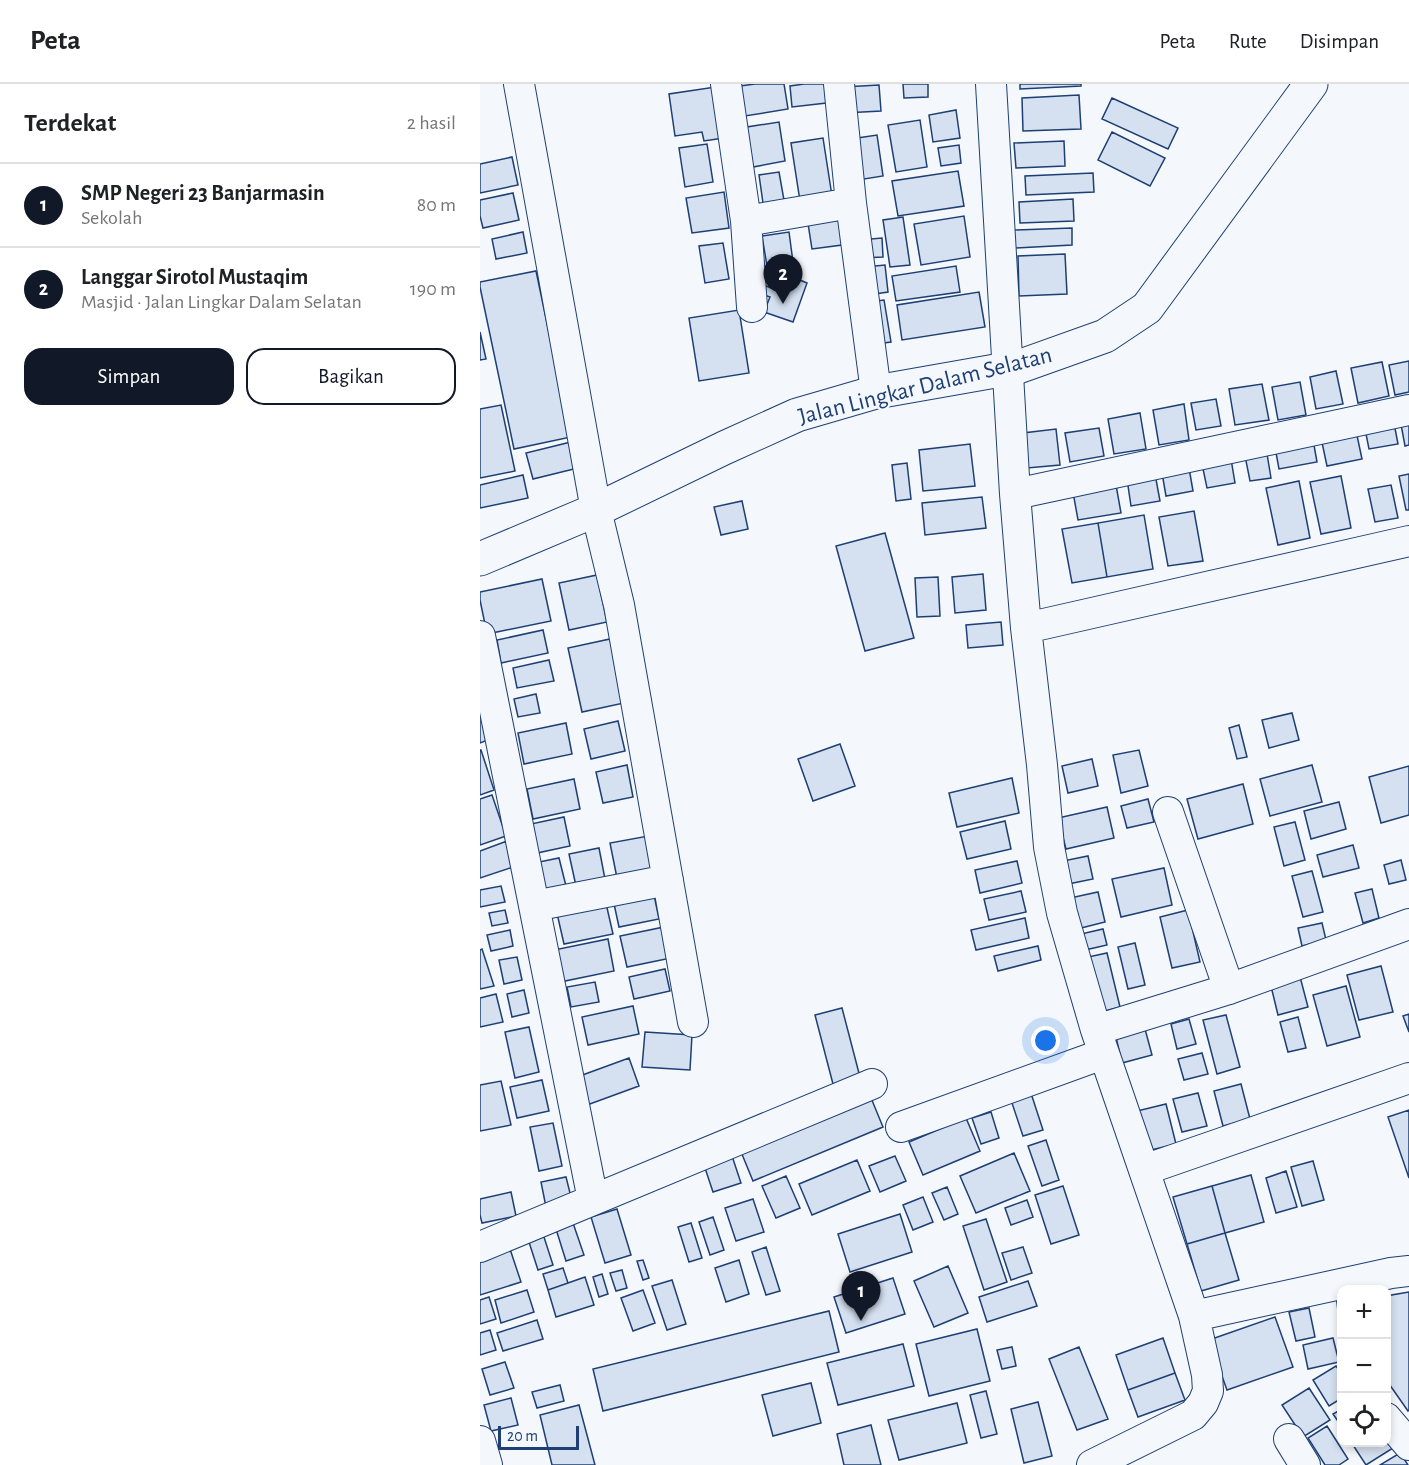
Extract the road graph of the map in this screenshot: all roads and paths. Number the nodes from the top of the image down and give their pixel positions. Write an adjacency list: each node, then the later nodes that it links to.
1 (519, 84): 13 (street)
2 (726, 84): 7 (street)
3 (839, 84): 6 (street)
4 (991, 84): 9 (street)
5 (1311, 84): 9 (main road, Jalan Lingkar Dalam Selatan)
6 (851, 203): 7 (street); 10 (street)
7 (746, 221): 8 (street)
8 (752, 307)
9 (1008, 369): 10 (main road, Jalan Lingkar Dalam Selatan); 12 (street)
10 (876, 392): 13 (main road, Jalan Lingkar Dalam Selatan)
11 (1409, 410): 12 (street)
12 (1015, 494): 16 (street)
13 (596, 510): 15 (main road, Jalan Lingkar Dalam Selatan); 19 (street)
14 (1409, 541): 16 (street)
15 (480, 559)
16 (1026, 628): 24 (street)
17 (480, 636): 20 (street)
18 (1168, 812): 22 (street)
19 (668, 880): 20 (street); 23 (street)
20 (534, 906): 29 (street)
21 (1409, 924): 22 (street)
22 (1229, 989): 24 (street)
23 (693, 1022)
24 (1100, 1042): 27 (street); 28 (street)
25 (1409, 1078): 28 (street)
26 (872, 1084): 29 (street)
27 (901, 1127)
28 (1144, 1170): 32 (street)
29 (593, 1200): 30 (street)
30 (480, 1247)
31 (1409, 1271): 32 (street)
32 (1194, 1316): 38 (street)
33 (1391, 1424): 36 (street)
34 (1289, 1439): 39 (street)
35 (480, 1441): 37 (street)
36 (1409, 1445)
37 (487, 1465)
38 (1092, 1465)
39 (1305, 1465)

